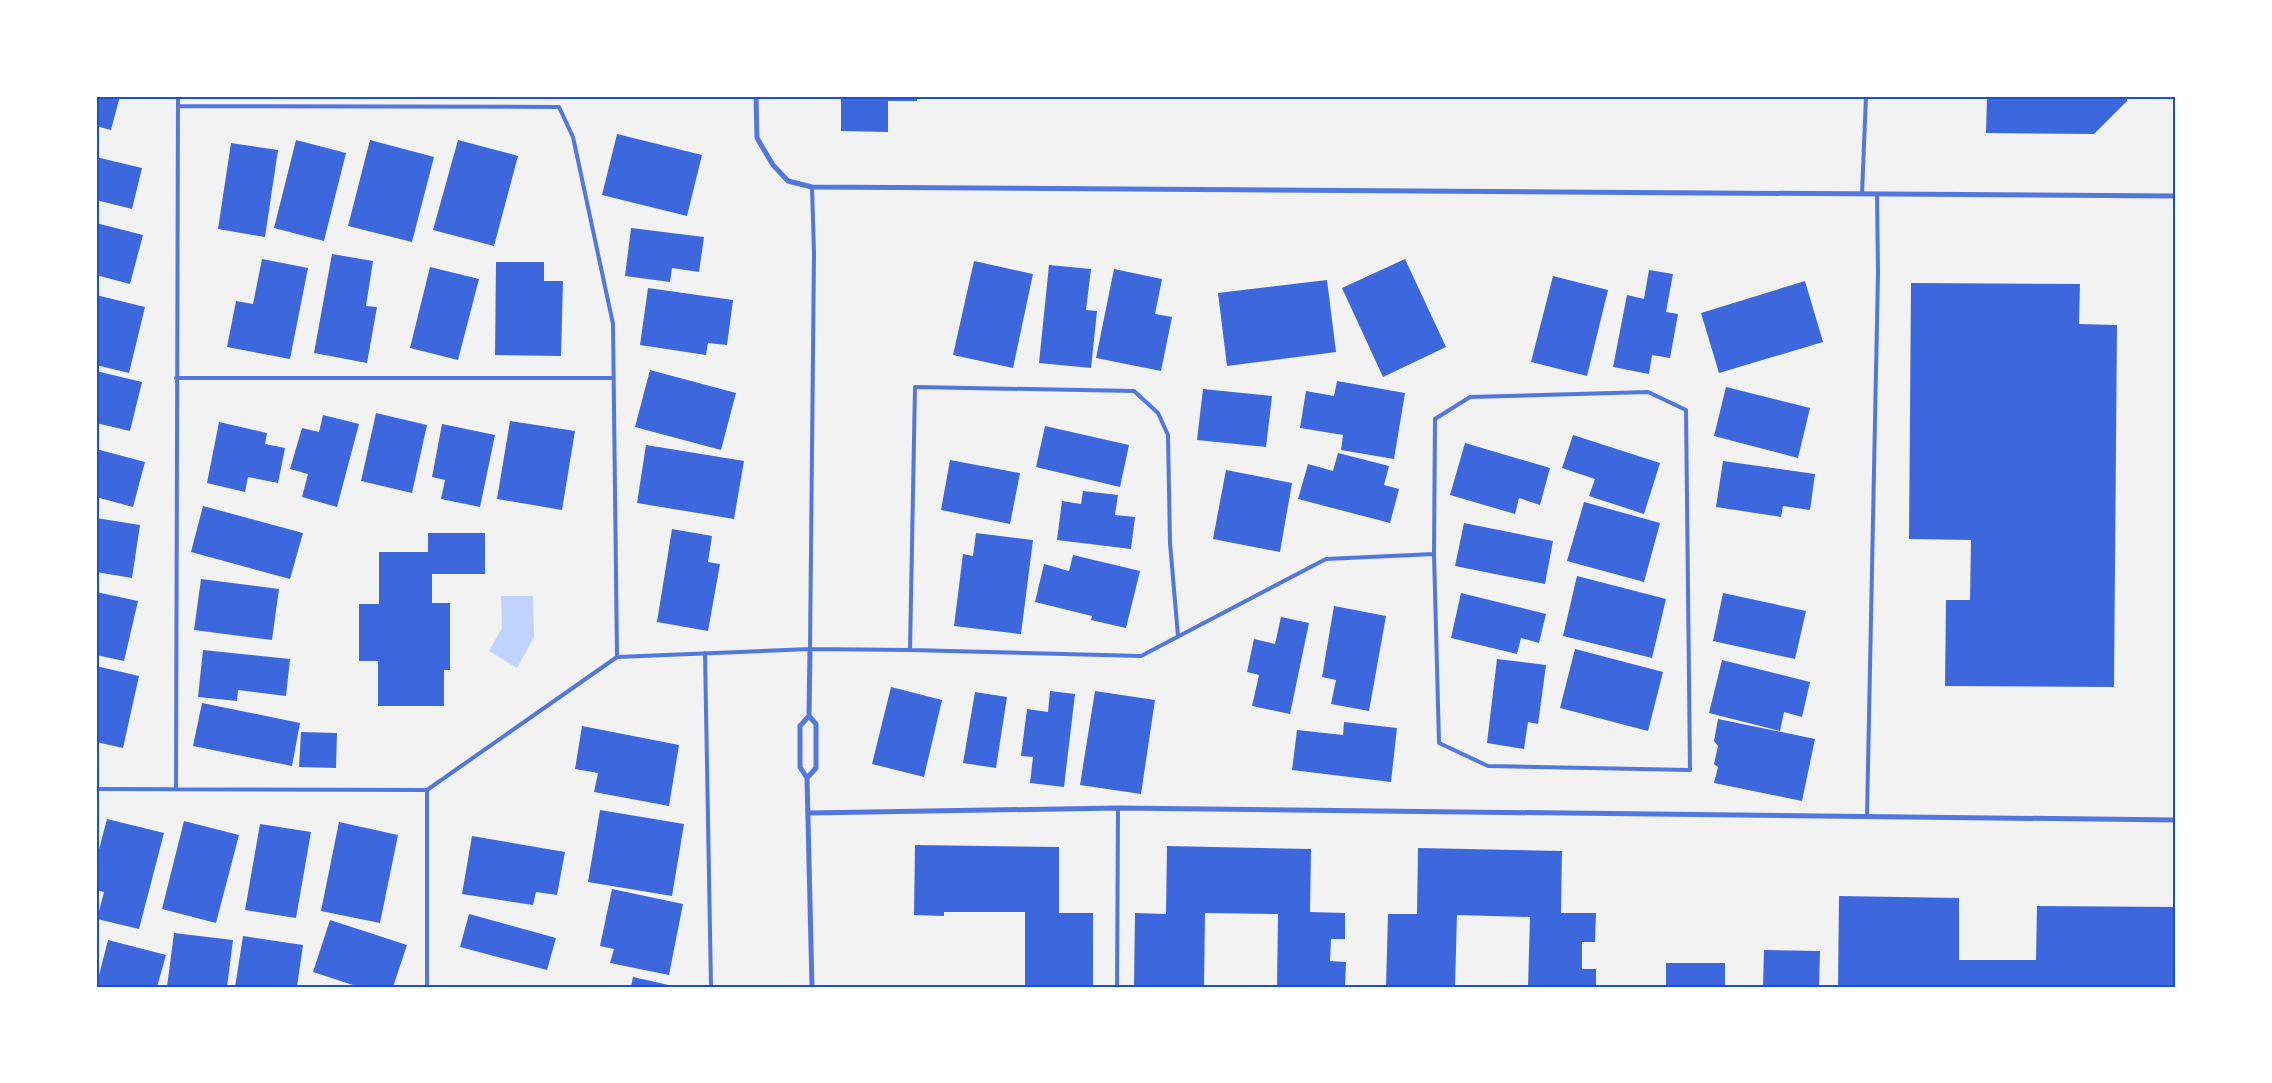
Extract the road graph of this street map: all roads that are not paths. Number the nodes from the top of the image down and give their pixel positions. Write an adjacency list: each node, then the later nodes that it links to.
1 (178, 96): 4 (lane)
2 (756, 96): 5 (street)
3 (1866, 96): 6 (lane)
4 (178, 106): 9 (lane); 10 (lane)
5 (812, 187): 6 (street); 13 (lane)
6 (1862, 194): 7 (street)
7 (1877, 194): 8 (street); 24 (lane)
8 (2176, 196)
9 (176, 378): 10 (lane); 20 (lane)
10 (613, 378): 16 (lane)
11 (1434, 554): 11 (lane); 12 (lane)
12 (1178, 636): 14 (lane); 14 (lane)
13 (810, 649): 14 (lane); 15 (lane); 17 (street)
14 (910, 650)
15 (705, 653): 16 (lane); 27 (lane)
16 (617, 657): 21 (lane)
17 (809, 716): 18 (street); 18 (street)
18 (807, 778): 23 (street)
19 (96, 789): 20 (lane)
20 (176, 789): 21 (lane)
21 (428, 790): 26 (lane)
22 (1118, 808): 23 (street); 24 (street); 29 (lane)
23 (809, 813): 28 (street)
24 (1866, 816): 25 (street)
25 (2176, 820)
26 (426, 987)
27 (711, 987)
28 (812, 987)
29 (1117, 987)

